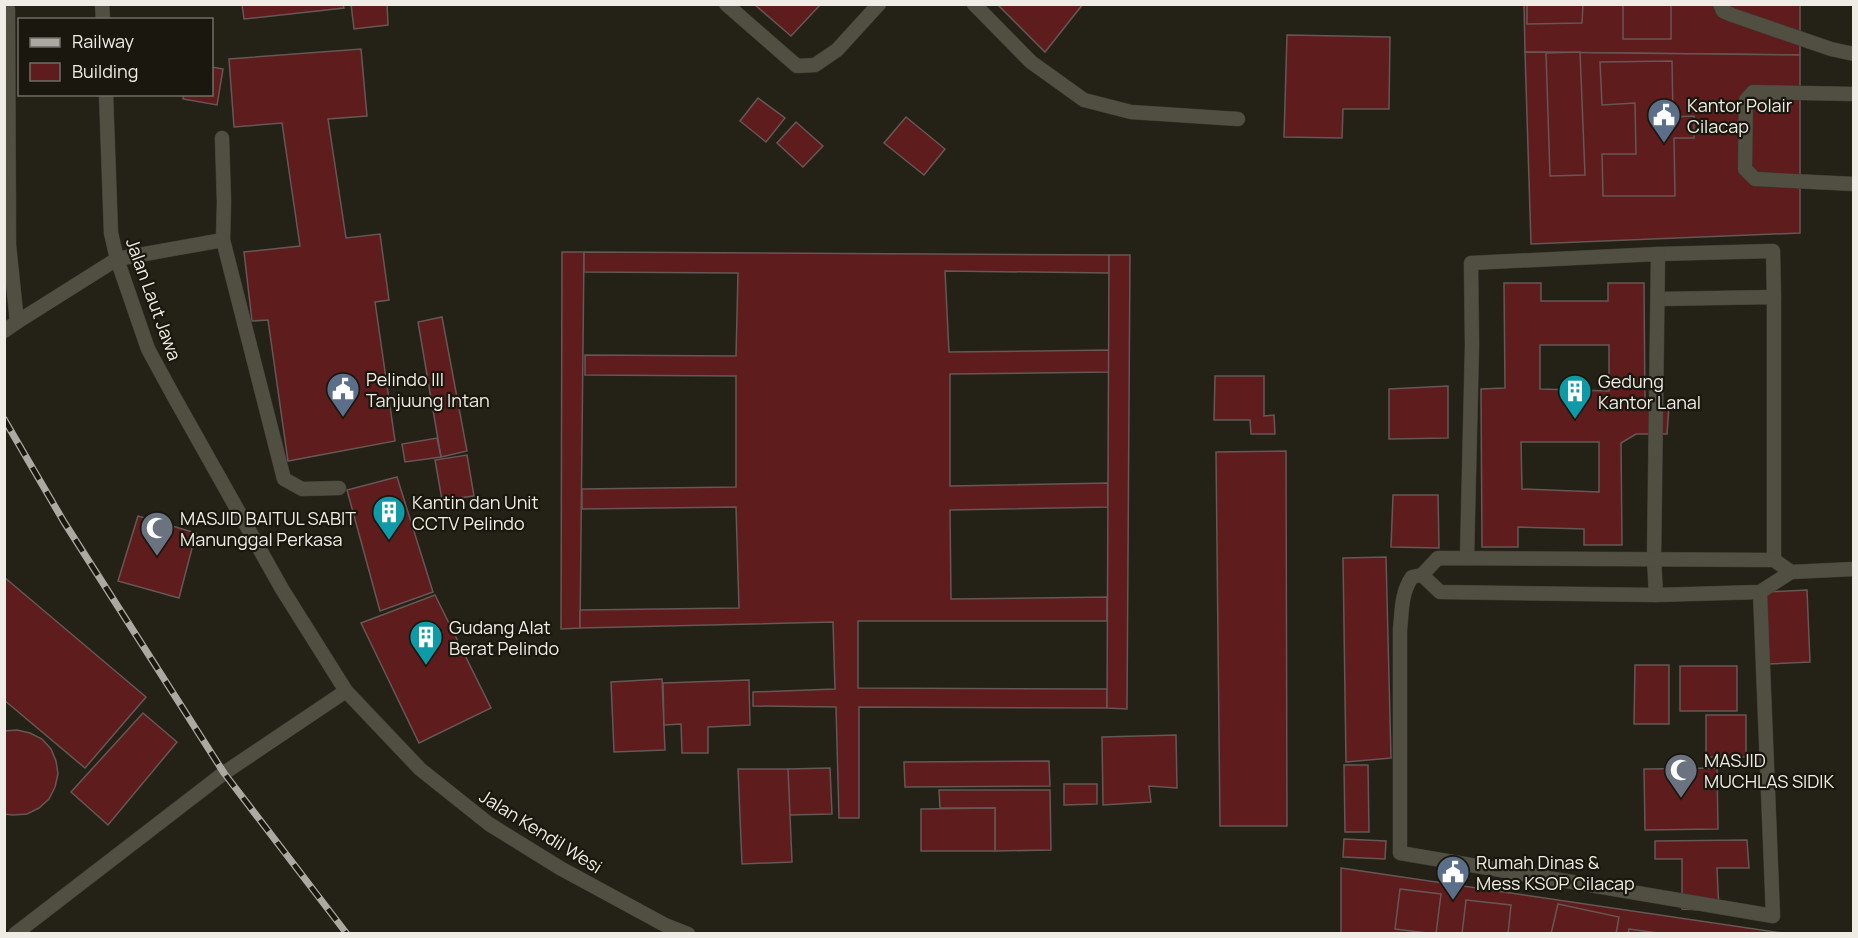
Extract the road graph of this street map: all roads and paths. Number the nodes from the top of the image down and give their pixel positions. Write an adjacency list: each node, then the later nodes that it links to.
1 (726, 4): 2 (lane)
2 (879, 4)
3 (974, 4): 9 (lane)
4 (1720, 4): 6 (lane)
5 (4, 5): 17 (lane)
6 (1854, 54)
7 (1854, 94): 11 (lane)
8 (106, 96): 14 (lane, Jalan Laut Jawa)
9 (1238, 119)
10 (222, 138): 12 (lane)
11 (1854, 184)
12 (223, 240): 14 (lane); 19 (lane)
13 (1658, 254): 15 (lane); 16 (lane); 21 (lane)
14 (117, 259): 17 (lane); 20 (lane, Jalan Laut Jawa)
15 (1774, 297): 16 (lane); 23 (lane)
16 (1658, 299): 22 (lane)
17 (17, 322): 18 (lane)
18 (4, 331)
19 (339, 488)
20 (230, 498): 29 (lane, Jalan Kendil Wesi)
21 (1467, 558): 22 (lane); 26 (lane)
22 (1654, 559): 23 (lane); 28 (lane)
23 (1774, 560): 25 (lane)
24 (1854, 569): 25 (lane)
25 (1791, 572): 27 (lane)
26 (1422, 575): 27 (lane); 28 (lane)
27 (1760, 592): 28 (lane)
28 (1656, 594)
29 (346, 691): 30 (lane); 31 (lane, Jalan Kendil Wesi)
30 (15, 933)
31 (688, 933)

